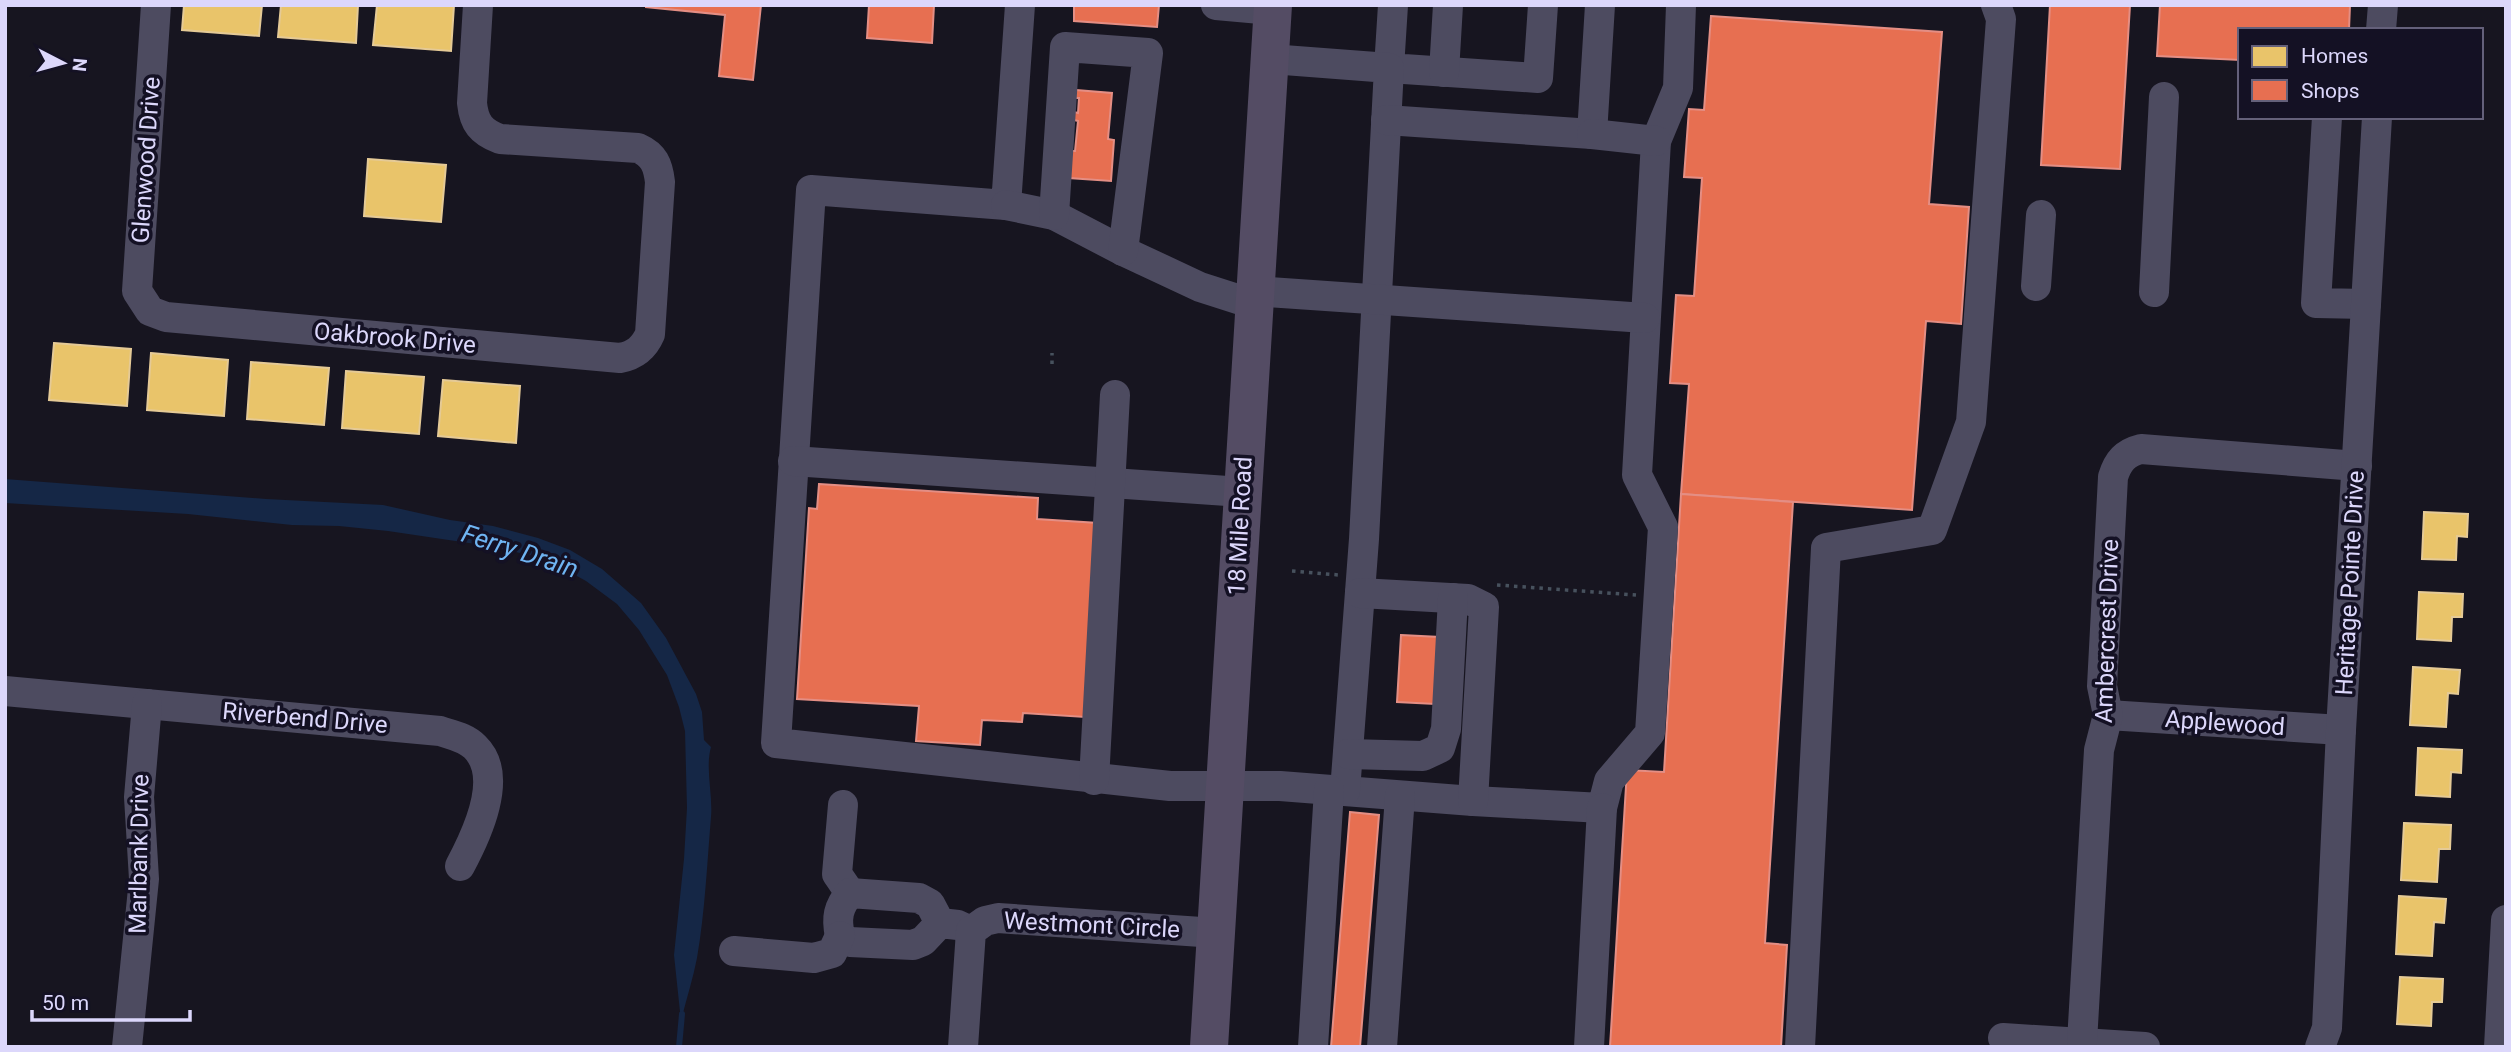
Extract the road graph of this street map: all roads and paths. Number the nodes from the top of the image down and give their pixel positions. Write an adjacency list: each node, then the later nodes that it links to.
1 (156, 5): 34 (street, Glenwood Drive)
2 (478, 5): 34 (street, Oakbrook Drive)
3 (1020, 5): 15 (street)
4 (1216, 5): 12 (street)
5 (1393, 5): 16 (street)
6 (1447, 5): 18 (street)
7 (1543, 5): 18 (street)
8 (1600, 5): 23 (street)
9 (1681, 5): 24 (street)
10 (1996, 5): 76 (street)
11 (2383, 5): 13 (street)
12 (1273, 8): 14 (main road, 18 Mile Road)
13 (2381, 28)
14 (1270, 60): 16 (street); 31 (main road, 18 Mile Road)
15 (1016, 67): 17 (street); 25 (street)
16 (1389, 68): 18 (street); 22 (street)
17 (1063, 69): 26 (street); 28 (street)
18 (1444, 72)
19 (2164, 97): 30 (street)
20 (2327, 119): 33 (street)
21 (2377, 119): 33 (street, Heritage Pointe Drive)
22 (1386, 120): 23 (street); 32 (street)
23 (1592, 134): 24 (street)
24 (1656, 141): 35 (street)
25 (1006, 205): 26 (street); 39 (street)
26 (1054, 215): 28 (street)
27 (2041, 215): 29 (street)
28 (1123, 251): 31 (street)
29 (2036, 286)
30 (2154, 292)
31 (1254, 297): 32 (street); 42 (main road, 18 Mile Road)
32 (1376, 298): 35 (street); 45 (street)
33 (2366, 304): 40 (street, Heritage Pointe Drive)
34 (150, 311)
35 (1645, 318): 59 (street)
36 (1052, 353): 37 (path)
37 (1052, 364)
38 (1115, 394): 41 (street)
39 (793, 461): 41 (street); 53 (street)
40 (2357, 466): 50 (street, Ambercrest Drive); 51 (street, Heritage Pointe Drive)
41 (1110, 484): 42 (street); 53 (street)
42 (1242, 492): 54 (main road, 18 Mile Road)
43 (1292, 571): 45 (path)
44 (1486, 582): 46 (path)
45 (1355, 584): 47 (street); 52 (street)
46 (1637, 586)
47 (1453, 598): 52 (street); 57 (street)
48 (5, 691): 49 (street, Riverbend Drive)
49 (147, 704): 60 (street, Riverbend Drive); 70 (street, Marlbank Drive)
50 (2108, 715): 51 (street, Applewood); 69 (street, Ambercrest Drive)
51 (2341, 730): 78 (street, Heritage Pointe Drive)
52 (1348, 754): 55 (street)
53 (1094, 780): 54 (street)
54 (1225, 784): 55 (street); 65 (main road, 18 Mile Road)
55 (1337, 791): 56 (street); 73 (street)
56 (1400, 796): 57 (street); 74 (street)
57 (1473, 801): 59 (street)
58 (843, 804): 61 (street)
59 (1602, 808): 75 (street)
60 (460, 866)
61 (850, 892): 63 (street); 66 (street)
62 (2506, 920): 79 (street)
63 (940, 923): 64 (street, Westmont Circle); 66 (street)
64 (971, 931): 65 (street, Westmont Circle); 71 (street, Westmont Circle)
65 (1216, 933): 72 (main road, 18 Mile Road)
66 (840, 936): 67 (street)
67 (734, 951)
68 (2003, 1038): 69 (street)
69 (2081, 1042): 77 (street)
70 (127, 1047)
71 (963, 1047)
72 (1209, 1047)
73 (1313, 1047)
74 (1382, 1047)
75 (1589, 1047)
76 (1800, 1047)
77 (2145, 1047)
78 (2320, 1047)
79 (2499, 1047)

